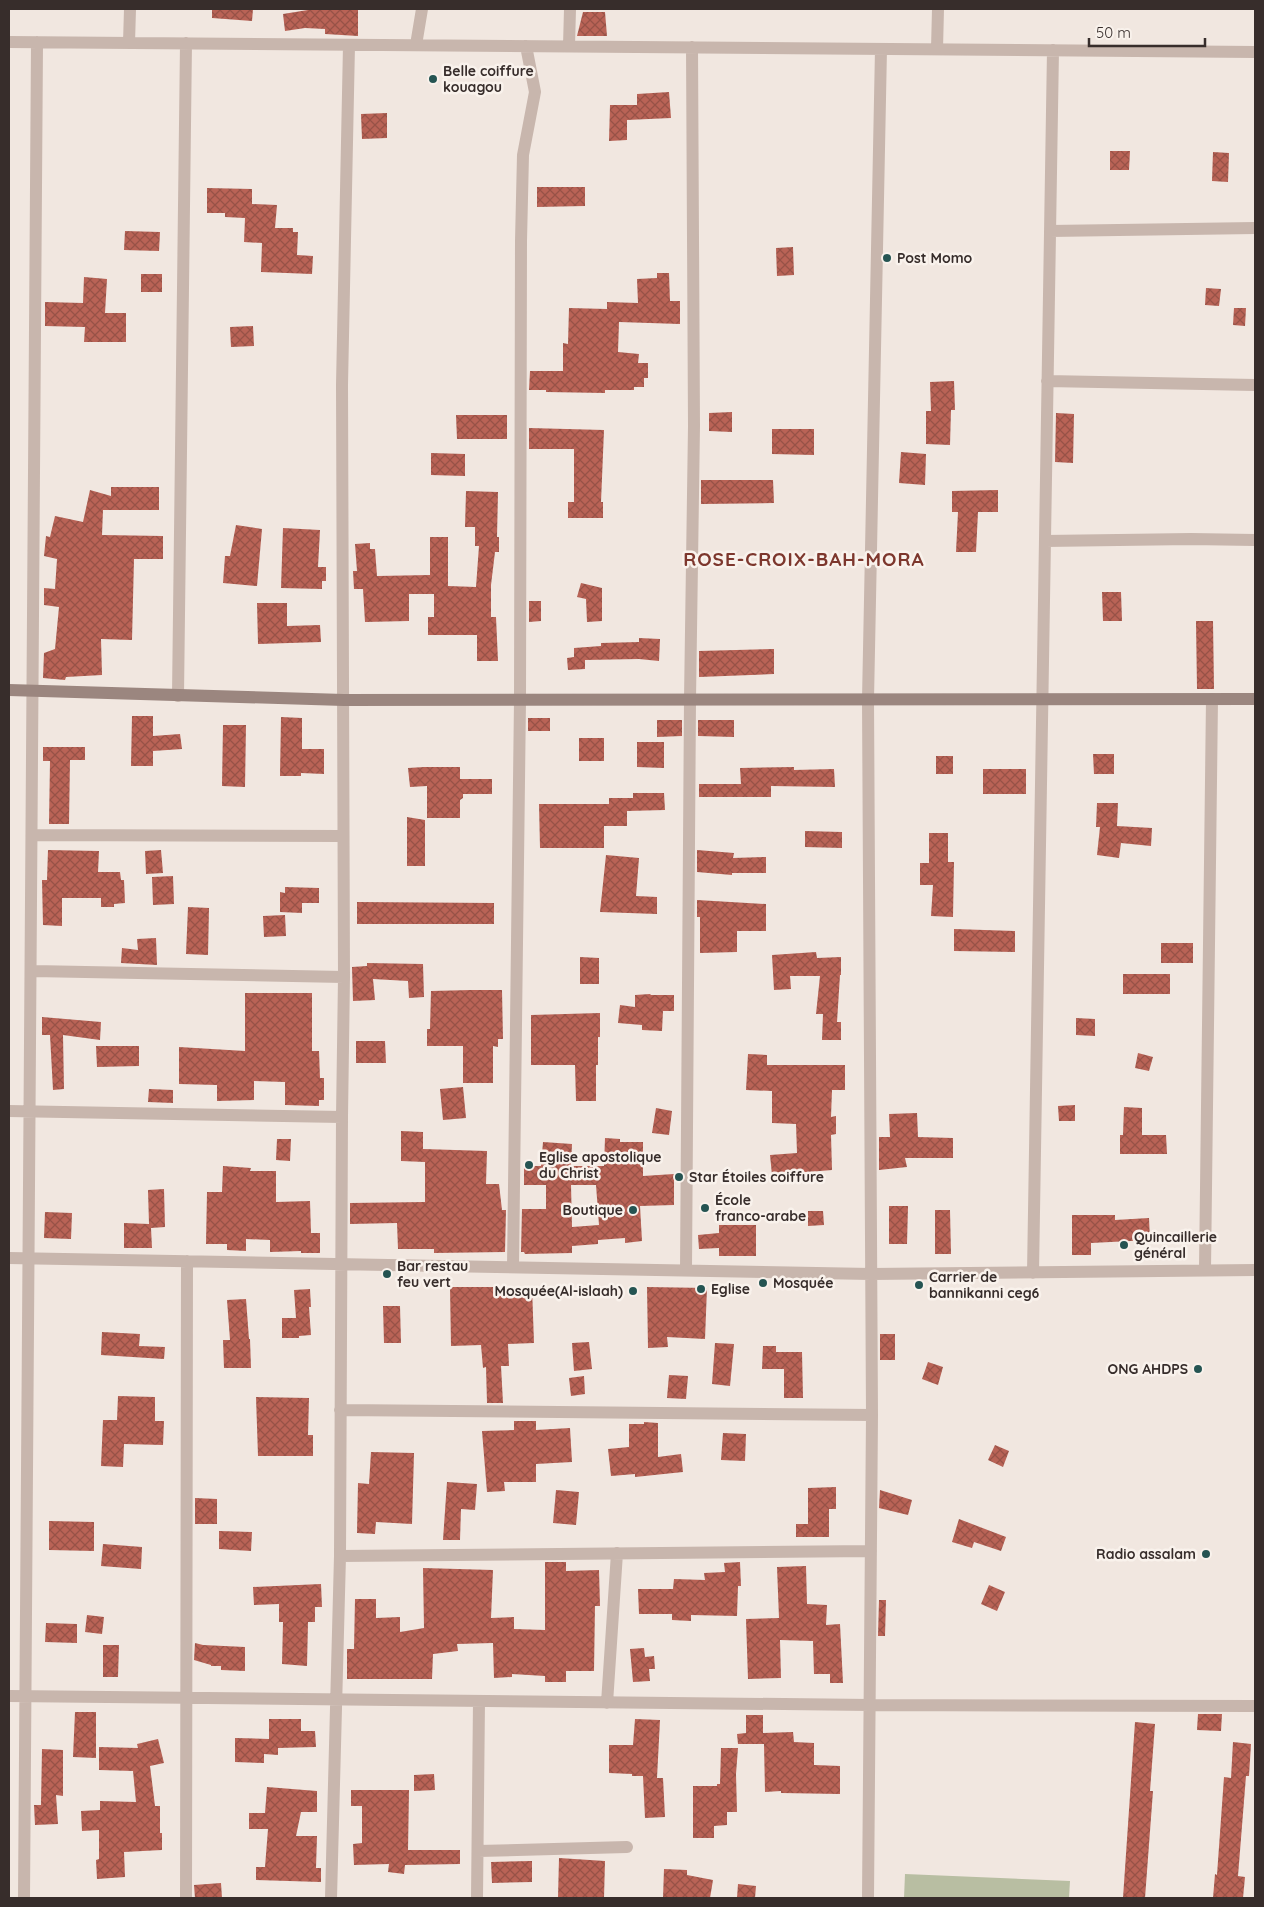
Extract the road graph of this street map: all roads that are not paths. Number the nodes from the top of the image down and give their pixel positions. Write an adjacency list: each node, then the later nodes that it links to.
1 (130, 9): 7 (street)
2 (422, 9): 10 (street)
3 (570, 9): 12 (street)
4 (938, 9): 15 (street)
5 (9, 42): 6 (street)
6 (37, 42): 7 (street); 25 (street)
7 (129, 43): 8 (street)
8 (186, 43): 9 (street); 26 (street)
9 (349, 45): 10 (street); 28 (street)
10 (416, 45): 11 (street)
11 (526, 46): 12 (street); 29 (street)
12 (569, 46): 13 (street)
13 (692, 47): 14 (street); 30 (street)
14 (881, 49): 15 (street); 31 (street)
15 (937, 49): 16 (street)
16 (1053, 50): 17 (street); 19 (street)
17 (1255, 52)
18 (1255, 228): 19 (street)
19 (1050, 231): 20 (street)
20 (1047, 381): 21 (street); 23 (street)
21 (1255, 385)
22 (1255, 540): 23 (street)
23 (1045, 541): 32 (street)
24 (9, 690): 25 (street)
25 (36, 691): 26 (street); 34 (street)
26 (178, 696): 28 (street)
27 (1212, 699): 32 (street); 33 (street); 47 (street)
28 (344, 700): 29 (street); 35 (street)
29 (520, 700): 30 (street); 45 (street)
30 (690, 700): 31 (street); 46 (street)
31 (868, 700): 32 (street); 50 (street)
32 (1042, 700): 49 (street)
33 (1255, 700)
34 (34, 835): 35 (street); 36 (street)
35 (343, 836): 37 (street)
36 (33, 970): 37 (street); 39 (street)
37 (344, 977): 40 (street)
38 (9, 1111): 39 (street)
39 (32, 1111): 40 (street); 42 (street)
40 (342, 1117): 44 (street)
41 (9, 1258): 42 (street)
42 (31, 1258): 43 (street); 57 (street)
43 (187, 1261): 44 (street); 58 (street)
44 (341, 1264): 45 (street); 51 (street)
45 (513, 1267): 46 (street)
46 (686, 1270): 50 (street)
47 (1204, 1270): 48 (street); 49 (street)
48 (1255, 1270)
49 (1033, 1273): 50 (street)
50 (871, 1274): 52 (street)
51 (340, 1410): 52 (street); 55 (street)
52 (872, 1415): 53 (street)
53 (871, 1551): 54 (street); 62 (street)
54 (617, 1553): 55 (street); 61 (street)
55 (340, 1556): 59 (street)
56 (9, 1696): 57 (street)
57 (27, 1697): 58 (street); 66 (street)
58 (186, 1698): 59 (street); 67 (street)
59 (336, 1700): 60 (street); 68 (street)
60 (479, 1701): 61 (street); 65 (street)
61 (606, 1703): 62 (street)
62 (870, 1705): 63 (street); 70 (street)
63 (1255, 1706)
64 (628, 1847): 65 (street)
65 (478, 1851): 69 (street)
66 (24, 1898)
67 (186, 1898)
68 (331, 1898)
69 (478, 1898)
70 (868, 1898)

